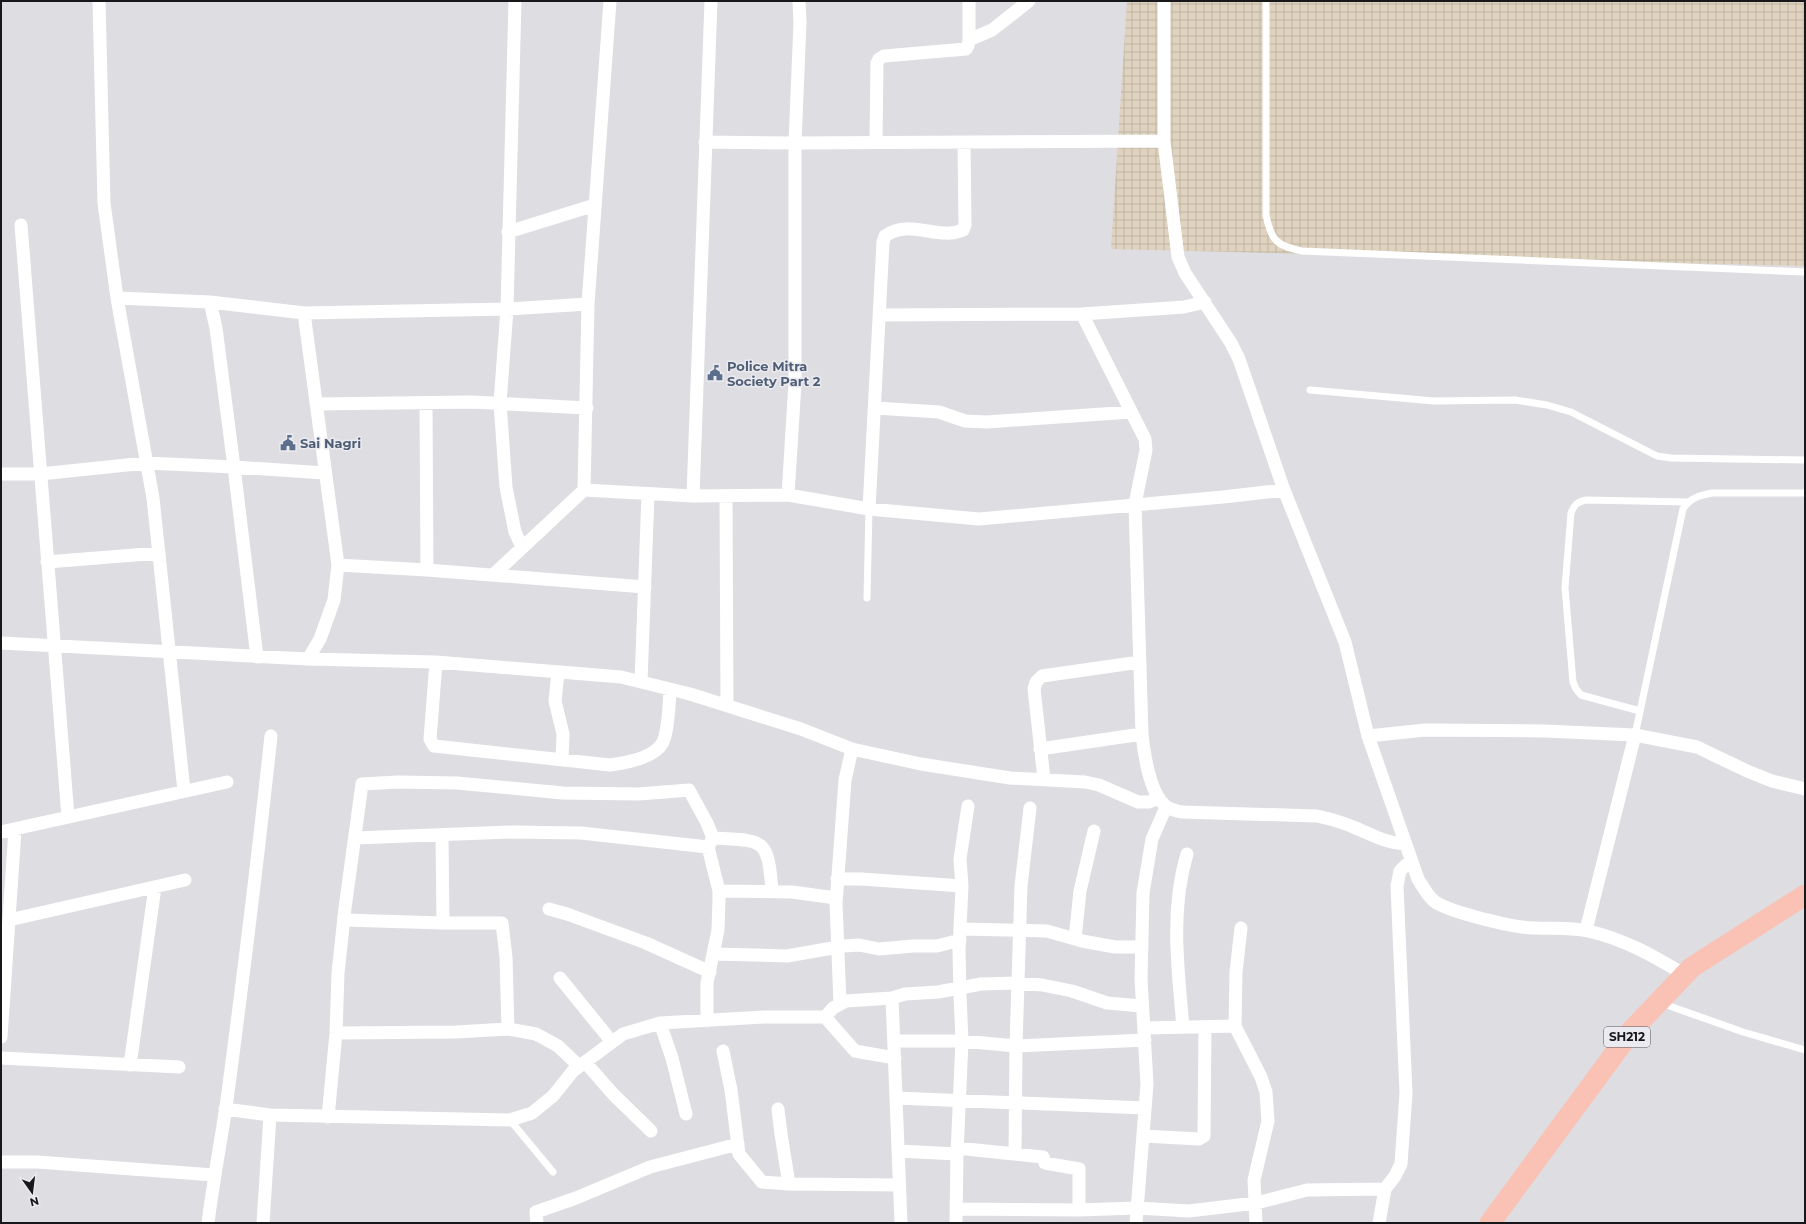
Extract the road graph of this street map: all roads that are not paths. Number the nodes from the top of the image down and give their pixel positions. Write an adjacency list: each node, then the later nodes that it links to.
1 (99, 1): 20 (street)
2 (515, 1): 18 (street)
3 (610, 1): 16 (street)
4 (710, 1): 12 (street)
5 (799, 1): 14 (street)
6 (969, 1): 10 (street)
7 (1029, 1): 10 (street)
8 (1164, 1): 11 (street)
9 (1266, 1): 19 (lane)
10 (969, 40): 13 (street)
11 (1164, 141): 15 (street); 22 (street)
12 (705, 142): 14 (street); 46 (street)
13 (876, 142): 14 (street); 15 (street)
14 (795, 143): 45 (street)
15 (964, 143): 27 (street)
16 (595, 205): 18 (street); 23 (street)
17 (21, 225): 40 (street)
18 (508, 232): 24 (street)
19 (1805, 272)
20 (117, 298): 21 (street); 36 (street)
21 (210, 302): 25 (street); 37 (street)
22 (1204, 302): 26 (street); 42 (street)
23 (588, 304): 24 (street); 32 (street)
24 (507, 309): 25 (street); 30 (street)
25 (304, 313): 31 (street)
26 (1082, 314): 27 (street); 34 (street)
27 (880, 315): 33 (street)
28 (1310, 390): 35 (lane)
29 (426, 403): 30 (street); 31 (street); 55 (street)
30 (500, 403): 32 (street); 51 (street)
31 (316, 404): 38 (street)
32 (586, 408): 41 (street)
33 (875, 408): 34 (street); 50 (street)
34 (1131, 412): 49 (street)
35 (1805, 460)
36 (146, 463): 37 (street); 40 (street); 52 (street)
37 (234, 467): 38 (street); 62 (street)
38 (325, 473): 54 (street)
39 (1, 474): 40 (street)
40 (40, 474): 53 (street)
41 (584, 490): 44 (street); 51 (street)
42 (1284, 490): 49 (street); 74 (street)
43 (1805, 493): 48 (lane)
44 (648, 494): 46 (street); 57 (street)
45 (788, 495): 47 (street); 50 (street)
46 (693, 496): 47 (street)
47 (726, 496): 69 (street)
48 (1688, 502): 70 (lane); 70 (lane)
49 (1135, 504): 50 (street); 65 (street)
50 (869, 509): 58 (lane)
51 (522, 547): 56 (street)
52 (158, 553): 53 (street); 61 (street)
53 (48, 562): 60 (street)
54 (338, 565): 55 (street); 63 (street)
55 (427, 570): 56 (street)
56 (493, 575): 57 (street)
57 (645, 587): 67 (street)
58 (867, 598)
59 (1, 643): 60 (street)
60 (54, 645): 61 (street); 85 (street)
61 (169, 653): 62 (street); 81 (street)
62 (257, 657): 63 (street)
63 (308, 659): 64 (street)
64 (436, 662): 66 (street); 77 (street)
65 (1140, 662): 71 (street); 76 (street)
66 (558, 672): 67 (street); 77 (street)
67 (641, 682): 68 (street)
68 (670, 689): 69 (street); 77 (street)
69 (727, 706): 75 (street)
70 (1640, 711): 72 (lane)
71 (1142, 734): 76 (street); 82 (street)
72 (1635, 735): 74 (street); 80 (street); 109 (street)
73 (271, 736): 149 (street)
74 (1368, 736): 92 (street)
75 (852, 749): 78 (street); 95 (street)
76 (1040, 749): 78 (street)
77 (562, 760)
78 (1044, 779): 82 (street)
79 (227, 782): 81 (street)
80 (1805, 789)
81 (184, 792): 85 (street)
82 (1162, 803): 92 (street); 112 (street)
83 (968, 806): 97 (street)
84 (1030, 808): 108 (street)
85 (68, 817): 86 (street)
86 (14, 830): 88 (street); 104 (street)
87 (1094, 831): 111 (street)
88 (1, 832)
89 (442, 835): 90 (street); 91 (street); 106 (street)
90 (355, 838): 91 (street); 105 (street)
91 (710, 843): 99 (street); 100 (street)
92 (1405, 844): 94 (street)
93 (1187, 854): 128 (street)
94 (1411, 860): 109 (street); 166 (street)
95 (837, 879): 97 (street); 102 (street)
96 (185, 880): 98 (street)
97 (962, 886): 110 (street)
98 (155, 887): 104 (street); 143 (street)
99 (719, 890): 100 (street); 114 (street)
100 (772, 891): 102 (street)
101 (1805, 895): 116 (main road, SH212)
102 (836, 898): 113 (street)
103 (549, 910): 115 (street)
104 (9, 920): 133 (street)
105 (344, 920): 106 (street); 131 (street)
106 (443, 923): 130 (street)
107 (1241, 928): 127 (street)
108 (1020, 930): 110 (street); 111 (street); 118 (street)
109 (1586, 930): 116 (street)
110 (960, 935): 113 (street); 119 (street)
111 (1075, 939): 112 (street)
112 (1142, 947): 123 (street)
113 (838, 948): 114 (street); 122 (street)
114 (714, 954): 115 (street)
115 (710, 972): 125 (street)
116 (1684, 976): 121 (main road, SH212)
117 (560, 978): 135 (street)
118 (1018, 983): 119 (street); 123 (street); 137 (street)
119 (960, 987): 120 (street); 136 (street)
120 (892, 998): 122 (street); 134 (street)
121 (1659, 1002): 138 (lane); 179 (main road, SH212)
122 (840, 1004): 124 (street)
123 (1142, 1006): 132 (street)
124 (825, 1017): 125 (street); 141 (street)
125 (706, 1021): 126 (street)
126 (660, 1023): 135 (street); 151 (street)
127 (1235, 1026): 129 (street); 167 (street)
128 (1183, 1027): 129 (street); 132 (street)
129 (1205, 1027): 156 (street)
130 (508, 1029): 131 (street); 142 (street)
131 (336, 1033): 153 (street)
132 (1144, 1034): 137 (street); 148 (street)
133 (1, 1037)
134 (894, 1041): 136 (street); 141 (street)
135 (612, 1042): 142 (street)
136 (962, 1042): 137 (street); 146 (street)
137 (1016, 1046): 147 (street)
138 (1805, 1050)
139 (723, 1051): 157 (street)
140 (1, 1058): 143 (street)
141 (894, 1058): 145 (street)
142 (582, 1064): 154 (street); 155 (street)
143 (130, 1065): 144 (street)
144 (179, 1067)
145 (896, 1098): 146 (street); 158 (street)
146 (959, 1101): 147 (street); 159 (street)
147 (1015, 1103): 148 (street); 160 (street)
148 (1145, 1108): 156 (street)
149 (225, 1109): 152 (street); 163 (street)
150 (778, 1109): 164 (street)
151 (686, 1114)
152 (270, 1115): 153 (street); 172 (street)
153 (328, 1116): 154 (street)
154 (510, 1120): 162 (lane)
155 (651, 1131)
156 (1143, 1136): 168 (street)
157 (738, 1144): 164 (street); 173 (street)
158 (898, 1151): 159 (street); 165 (street)
159 (957, 1151): 160 (street); 169 (street)
160 (1015, 1154): 170 (street)
161 (1, 1162): 163 (street)
162 (553, 1172)
163 (214, 1175): 171 (street)
164 (789, 1184): 165 (street)
165 (900, 1185): 174 (street)
166 (1385, 1188): 167 (street); 178 (street)
167 (1256, 1203): 168 (street); 177 (street)
168 (1137, 1208): 170 (street); 176 (street)
169 (956, 1209): 170 (street); 175 (street)
170 (1079, 1210)
171 (208, 1223)
172 (263, 1223)
173 (537, 1223)
174 (901, 1223)
175 (956, 1223)
176 (1136, 1223)
177 (1256, 1223)
178 (1379, 1223)
179 (1490, 1223)

